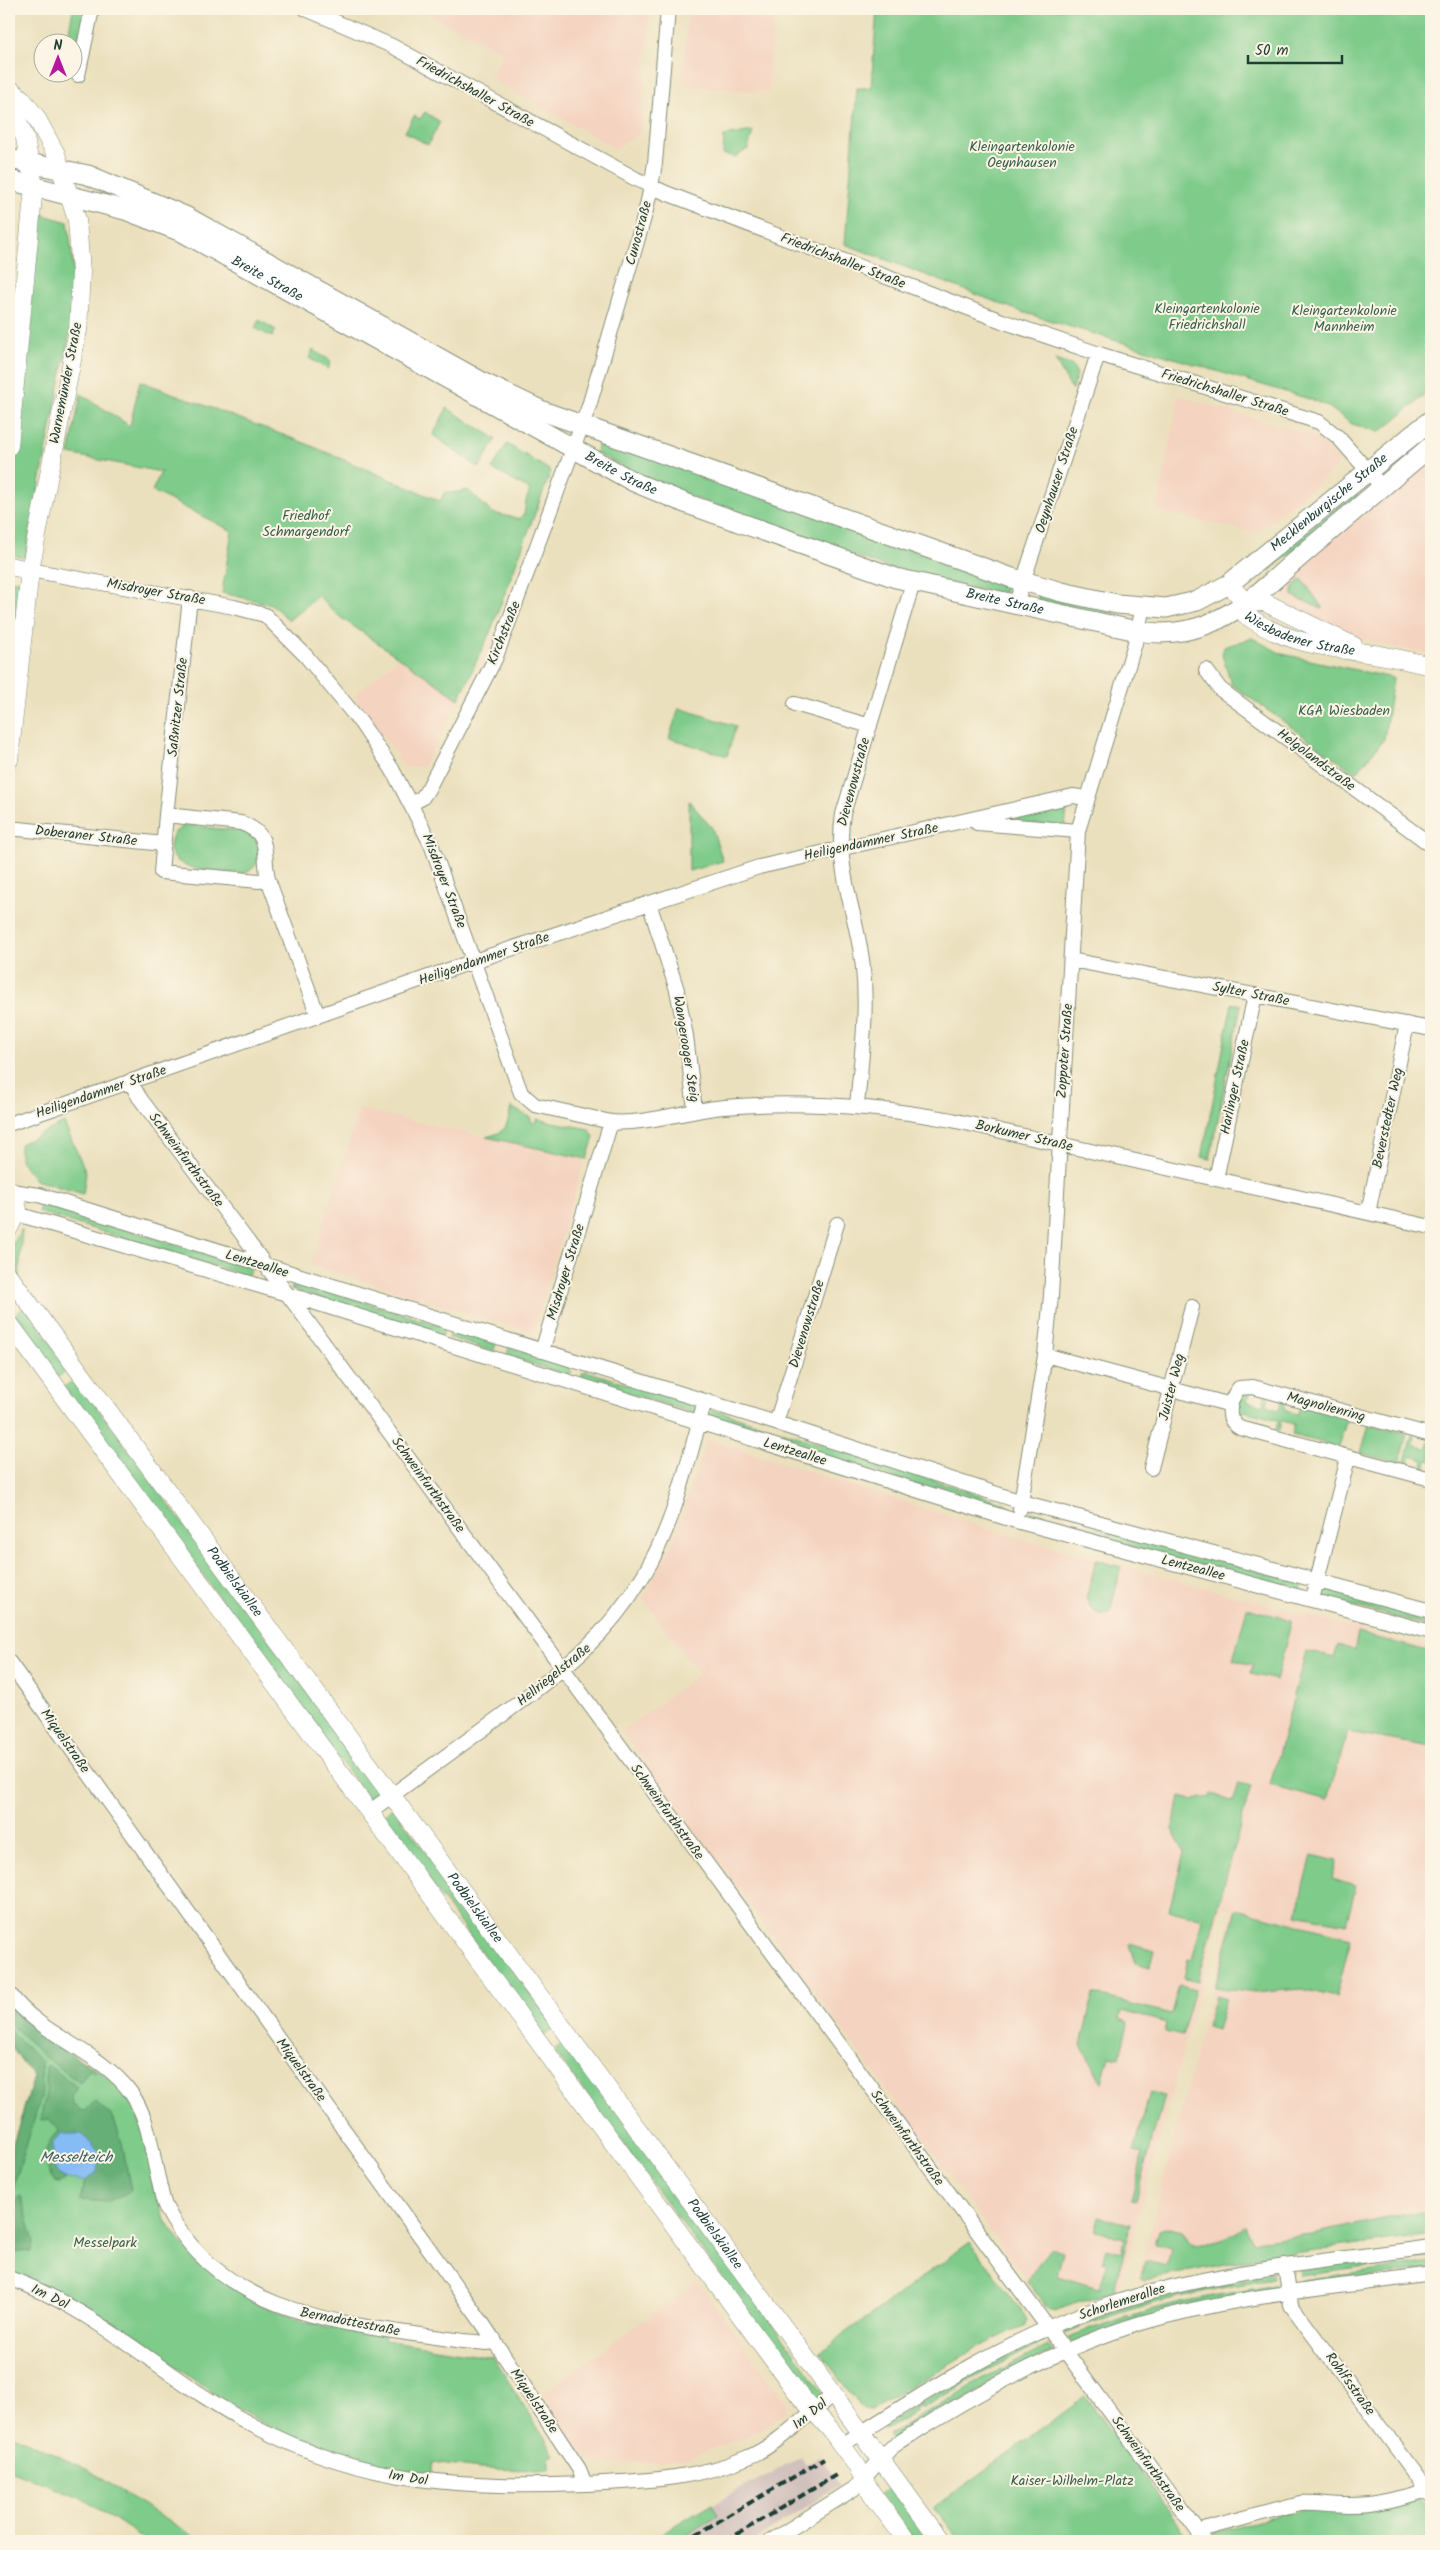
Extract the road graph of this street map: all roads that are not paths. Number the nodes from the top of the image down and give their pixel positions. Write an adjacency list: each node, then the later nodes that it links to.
1 (92, 9): 4 (street)
2 (306, 9): 12 (street, Friedrichshaller Straße)
3 (668, 9): 12 (street, Cunostraße)
4 (82, 56)
5 (9, 88): 9 (street, Warnemünder Straße)
6 (9, 102): 8 (street)
7 (9, 158): 8 (main road, Breite Straße)
8 (31, 163): 9 (main road, Breite Straße); 11 (street)
9 (61, 169): 13 (street, Warnemünder Straße); 16 (main road, Breite Straße)
10 (9, 180): 11 (main road, Breite Straße)
11 (34, 186): 13 (main road, Breite Straße); 17 (street)
12 (651, 187): 14 (street, Friedrichshaller Straße); 16 (street, Cunostraße)
13 (70, 196): 19 (main road, Breite Straße); 23 (street, Warnemünder Straße)
14 (1098, 354): 20 (street, Friedrichshaller Straße); 24 (street, Oeynhauser Straße)
15 (1431, 420): 20 (main road, Mecklenburgische Straße)
16 (583, 425): 19 (street, Cunostraße); 24 (main road, Breite Straße)
17 (9, 446)
18 (1431, 446): 21 (main road, Mecklenburgische Straße)
19 (574, 450): 25 (main road, Breite Straße); 38 (street, Kirchstraße)
20 (1369, 472): 21 (street, Friedrichshaller Straße); 26 (main road, Mecklenburgische Straße)
21 (1382, 487): 28 (main road, Mecklenburgische Straße)
22 (9, 566): 23 (street)
23 (30, 570): 27 (street, Misdroyer Straße); 36 (street, Warnemünder Straße)
24 (1024, 582): 29 (street, Oeynhauser Straße); 30 (main road, Breite Straße)
25 (913, 583): 29 (main road, Breite Straße); 35 (street, Dievenowstraße)
26 (1229, 584): 28 (street, Wiesbadener Straße); 30 (main road, Breite Straße)
27 (190, 598): 38 (street, Misdroyer Straße); 39 (street, Saßnitzer Straße)
28 (1245, 602): 31 (main road, Breite Straße); 32 (street, Wiesbadener Straße)
29 (1016, 606): 31 (main road, Breite Straße)
30 (1143, 607): 31 (street, Zoppoter Straße)
31 (1137, 631): 37 (street, Zoppoter Straße)
32 (1431, 666)
33 (1206, 670): 44 (street, Helgolandstraße)
34 (795, 704): 35 (street)
35 (870, 726): 45 (street, Dievenowstraße)
36 (9, 760)
37 (1087, 798): 40 (street, Heiligendammer Straße); 42 (street, Zoppoter Straße)
38 (412, 803): 49 (street, Misdroyer Straße)
39 (166, 816): 43 (street, Saßnitzer Straße); 46 (street)
40 (967, 822): 42 (street, Heiligendammer Straße); 45 (street, Heiligendammer Straße)
41 (9, 828): 43 (street, Doberaner Straße)
42 (1078, 831): 48 (street, Zoppoter Straße)
43 (164, 844): 46 (street, Saßnitzer Straße)
44 (1431, 845)
45 (840, 849): 47 (street, Heiligendammer Straße); 55 (street, Dievenowstraße)
46 (268, 879): 51 (street)
47 (649, 903): 49 (street, Heiligendammer Straße); 56 (street, Wangerooger Steig)
48 (1072, 960): 50 (street, Sylter Straße); 59 (street, Zoppoter Straße)
49 (474, 961): 51 (street, Heiligendammer Straße); 57 (street, Misdroyer Straße)
50 (1255, 995): 52 (street, Sylter Straße); 60 (street, Harlinger Straße)
51 (318, 1016): 54 (street, Heiligendammer Straße)
52 (1407, 1024): 53 (street, Sylter Straße); 62 (street, Beverstedter Weg)
53 (1431, 1029)
54 (130, 1082): 58 (street, Heiligendammer Straße); 66 (street, Schweinfurthstraße)
55 (858, 1106): 56 (street, Borkumer Straße); 59 (street, Borkumer Straße)
56 (695, 1110): 57 (street, Borkumer Straße)
57 (611, 1122): 72 (street, Misdroyer Straße)
58 (9, 1124)
59 (1059, 1144): 60 (street, Borkumer Straße); 73 (street, Zoppoter Straße)
60 (1216, 1179): 62 (street, Borkumer Straße)
61 (10, 1190): 63 (street); 66 (street, Lentzeallee)
62 (1368, 1213): 65 (street, Borkumer Straße)
63 (13, 1221): 68 (street, Lentzeallee)
64 (836, 1224): 83 (street, Dievenowstraße)
65 (1431, 1227)
66 (264, 1266): 68 (street, Schweinfurthstraße); 71 (street, Lentzeallee)
67 (9, 1276): 76 (street, Podbielskiallee)
68 (287, 1294): 74 (street, Lentzeallee); 95 (street, Schweinfurthstraße)
69 (1192, 1307): 79 (street, Juister Weg)
70 (9, 1323): 78 (street, Podbielskiallee)
71 (504, 1340): 72 (street, Lentzeallee); 74 (street)
72 (542, 1351): 75 (street, Lentzeallee)
73 (1044, 1355): 79 (street); 88 (street, Zoppoter Straße)
74 (498, 1359): 77 (street, Lentzeallee)
75 (581, 1363): 77 (street); 80 (street, Lentzeallee)
76 (76, 1368): 78 (street); 96 (street, Podbielskiallee)
77 (574, 1383): 82 (street, Lentzeallee)
78 (54, 1384): 97 (street, Podbielskiallee)
79 (1172, 1390): 81 (street); 86 (street, Juister Weg)
80 (705, 1401): 82 (street, Hellriegelstraße); 83 (street, Lentzeallee)
81 (1231, 1405): 84 (street, Magnolienring); 85 (street)
82 (699, 1422): 89 (street, Lentzeallee); 95 (street, Hellriegelstraße)
83 (776, 1423): 88 (street, Lentzeallee)
84 (1431, 1436)
85 (1348, 1458): 87 (street); 90 (street)
86 (1151, 1468)
87 (1431, 1479)
88 (1022, 1502): 89 (street); 90 (street, Lentzeallee)
89 (1016, 1521): 91 (street, Lentzeallee)
90 (1317, 1580): 91 (street); 92 (street, Lentzeallee)
91 (1312, 1600): 93 (street, Lentzeallee)
92 (1431, 1611)
93 (1431, 1632)
94 (9, 1662): 107 (street, Miquelstraße)
95 (563, 1670): 96 (street, Hellriegelstraße); 106 (street, Schweinfurthstraße)
96 (392, 1795): 97 (street, Hellriegelstraße); 99 (street, Podbielskiallee)
97 (369, 1812): 100 (street, Podbielskiallee)
98 (9, 1993): 107 (street, Bernadottestraße)
99 (566, 2031): 100 (street); 109 (street, Podbielskiallee)
100 (542, 2047): 110 (street, Podbielskiallee)
101 (1431, 2246): 102 (street, Schorlemerallee)
102 (1285, 2267): 105 (street, Rohlfsstraße); 106 (street, Schorlemerallee)
103 (1431, 2274): 105 (street, Schorlemerallee)
104 (9, 2278): 115 (street, Im Dol)
105 (1289, 2294): 108 (street, Schorlemerallee); 116 (street, Rohlfsstraße)
106 (1047, 2328): 108 (street, Schweinfurthstraße); 111 (street, Schorlemerallee)
107 (494, 2339): 115 (street, Miquelstraße)
108 (1065, 2351): 113 (street, Schorlemerallee); 117 (street, Schweinfurthstraße)
109 (834, 2395): 110 (street, Im Dol); 111 (street, Podbielskiallee)
110 (813, 2412): 112 (street, Podbielskiallee); 115 (street, Im Dol)
111 (861, 2432): 112 (street, Schorlemerallee); 113 (street, Podbielskiallee)
112 (842, 2445): 114 (street, Podbielskiallee)
113 (881, 2460): 114 (street, Schorlemerallee); 120 (street, Podbielskiallee)
114 (865, 2479): 118 (street, Schorlemerallee); 119 (street, Podbielskiallee)
115 (585, 2484)
116 (1430, 2491): 117 (street)
117 (1203, 2538)
118 (771, 2541)
119 (907, 2541)
120 (941, 2541)

